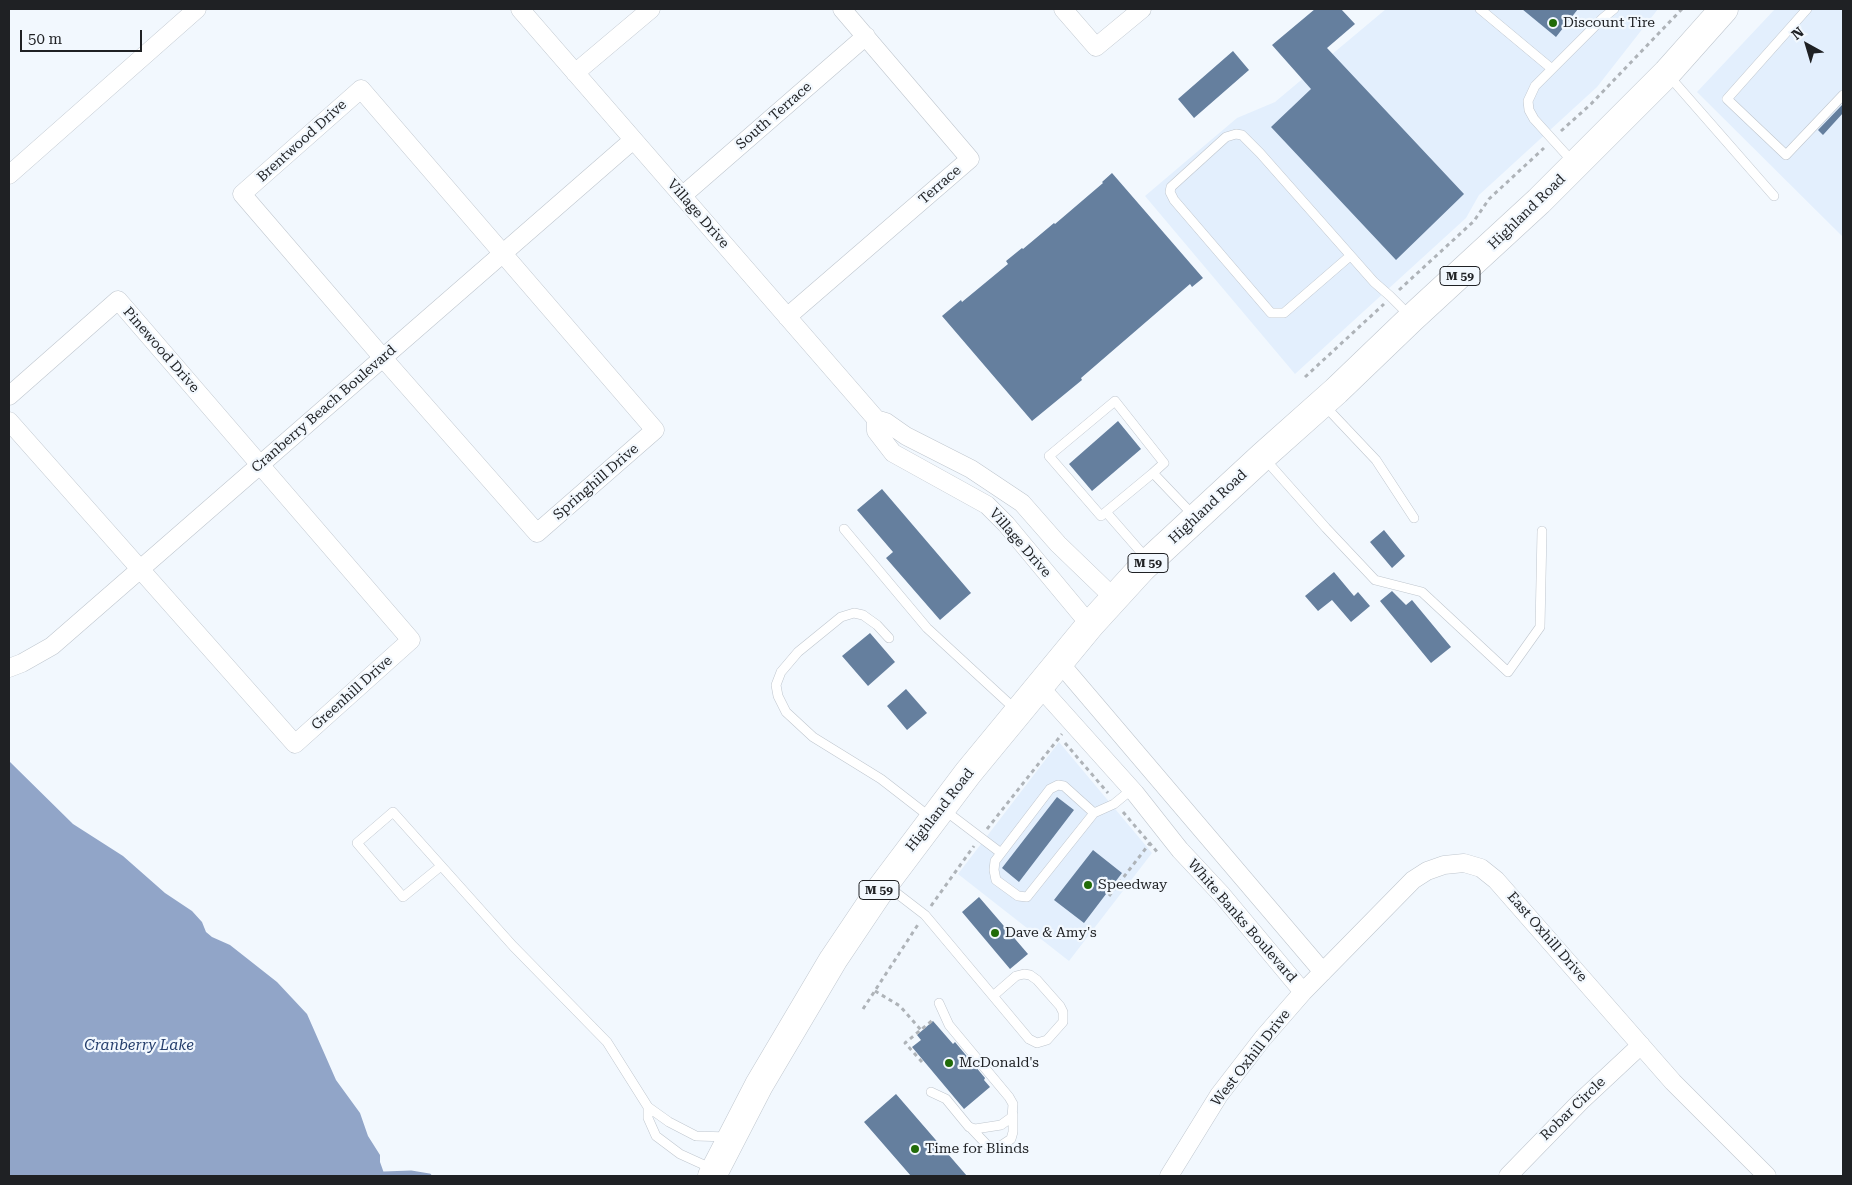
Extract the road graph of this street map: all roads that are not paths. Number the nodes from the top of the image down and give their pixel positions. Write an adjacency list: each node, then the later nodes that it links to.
1 (196, 9): 18 (street)
2 (520, 9): 13 (street, Village Drive)
3 (650, 9): 13 (street)
4 (842, 9): 11 (street)
5 (1063, 9): 6 (street)
6 (1142, 9)
7 (1480, 9): 12 (lane)
8 (1614, 9): 12 (lane)
9 (1724, 9): 14 (highway, Highland Road / M 59)
10 (1807, 9): 15 (lane)
11 (866, 36): 19 (street, South Terrace); 23 (street, Terrace)
12 (1552, 69): 17 (lane)
13 (576, 73): 16 (street, Village Drive)
14 (1667, 73): 17 (highway, Highland Road / M 59); 20 (lane)
15 (1843, 95)
16 (633, 140): 19 (street, Village Drive); 21 (street, Cranberry Beach Boulevard)
17 (1576, 165): 24 (highway, Highland Road / M 59)
18 (9, 175)
19 (682, 196): 23 (street, Village Drive)
20 (1774, 196)
21 (504, 253): 25 (street, Cranberry Beach Boulevard); 25 (street, Brentwood Drive); 25 (street, Springhill Drive)
22 (1350, 256): 22 (lane); 24 (lane)
23 (787, 317): 28 (street, Village Drive)
24 (1412, 318): 27 (highway, Highland Road / M 59)
25 (383, 358): 31 (street, Cranberry Beach Boulevard)
26 (9, 396): 31 (street, Pinewood Drive)
27 (1322, 404): 30 (highway, Highland Road / M 59); 35 (lane)
28 (876, 419): 40 (street, Village Drive); 41 (street, Village Drive)
29 (9, 421): 39 (street)
30 (1263, 456): 34 (highway, Highland Road / M 59); 37 (lane)
31 (260, 465): 39 (street, Cranberry Beach Boulevard); 39 (street, Greenhill Drive)
32 (1153, 473): 33 (lane); 33 (lane); 34 (lane)
33 (1106, 512): 38 (lane)
34 (1196, 518): 38 (highway, Highland Road / M 59)
35 (1414, 518)
36 (844, 529): 46 (lane)
37 (1542, 531)
38 (1149, 562): 40 (highway, Highland Road / M 59)
39 (140, 570): 44 (street, Cranberry Beach Boulevard)
40 (1114, 598): 41 (highway, Highland Road / M 59)
41 (1090, 625): 43 (highway, Highland Road / M 59)
42 (889, 638): 49 (lane)
43 (1058, 662): 45 (highway, Highland Road / M 59); 47 (street, White Banks Boulevard)
44 (9, 668)
45 (1039, 686): 46 (highway, Highland Road / M 59); 48 (street, White Banks Boulevard)
46 (1018, 712): 49 (highway, Highland Road / M 59)
47 (1155, 775): 48 (street); 51 (street, White Banks Boulevard)
48 (1133, 792): 50 (lane); 52 (street, White Banks Boulevard)
49 (937, 813): 53 (lane); 55 (highway, Highland Road / M 59)
50 (1094, 813): 53 (lane); 53 (lane)
51 (1202, 830): 52 (street, White Banks Boulevard); 56 (street, White Banks Boulevard)
52 (1180, 850): 57 (street, White Banks Boulevard)
53 (1001, 852)
54 (441, 866): 54 (lane); 62 (lane)
55 (884, 884): 58 (lane); 65 (highway, Highland Road / M 59)
56 (1323, 972): 57 (street, East Oxhill Drive); 60 (street, East Oxhill Drive)
57 (1303, 992): 67 (street, West Oxhill Drive)
58 (993, 996): 58 (lane)
59 (939, 1003): 63 (lane)
60 (1641, 1045): 68 (street, Robar Circle); 69 (street, East Oxhill Drive)
61 (931, 1092): 64 (lane)
62 (648, 1107): 65 (lane); 66 (lane)
63 (1014, 1111): 64 (lane); 64 (lane)
64 (969, 1127)
65 (731, 1137): 66 (highway, Highland Road / M 59)
66 (713, 1173)
67 (1169, 1176)
68 (1508, 1176)
69 (1767, 1176)

